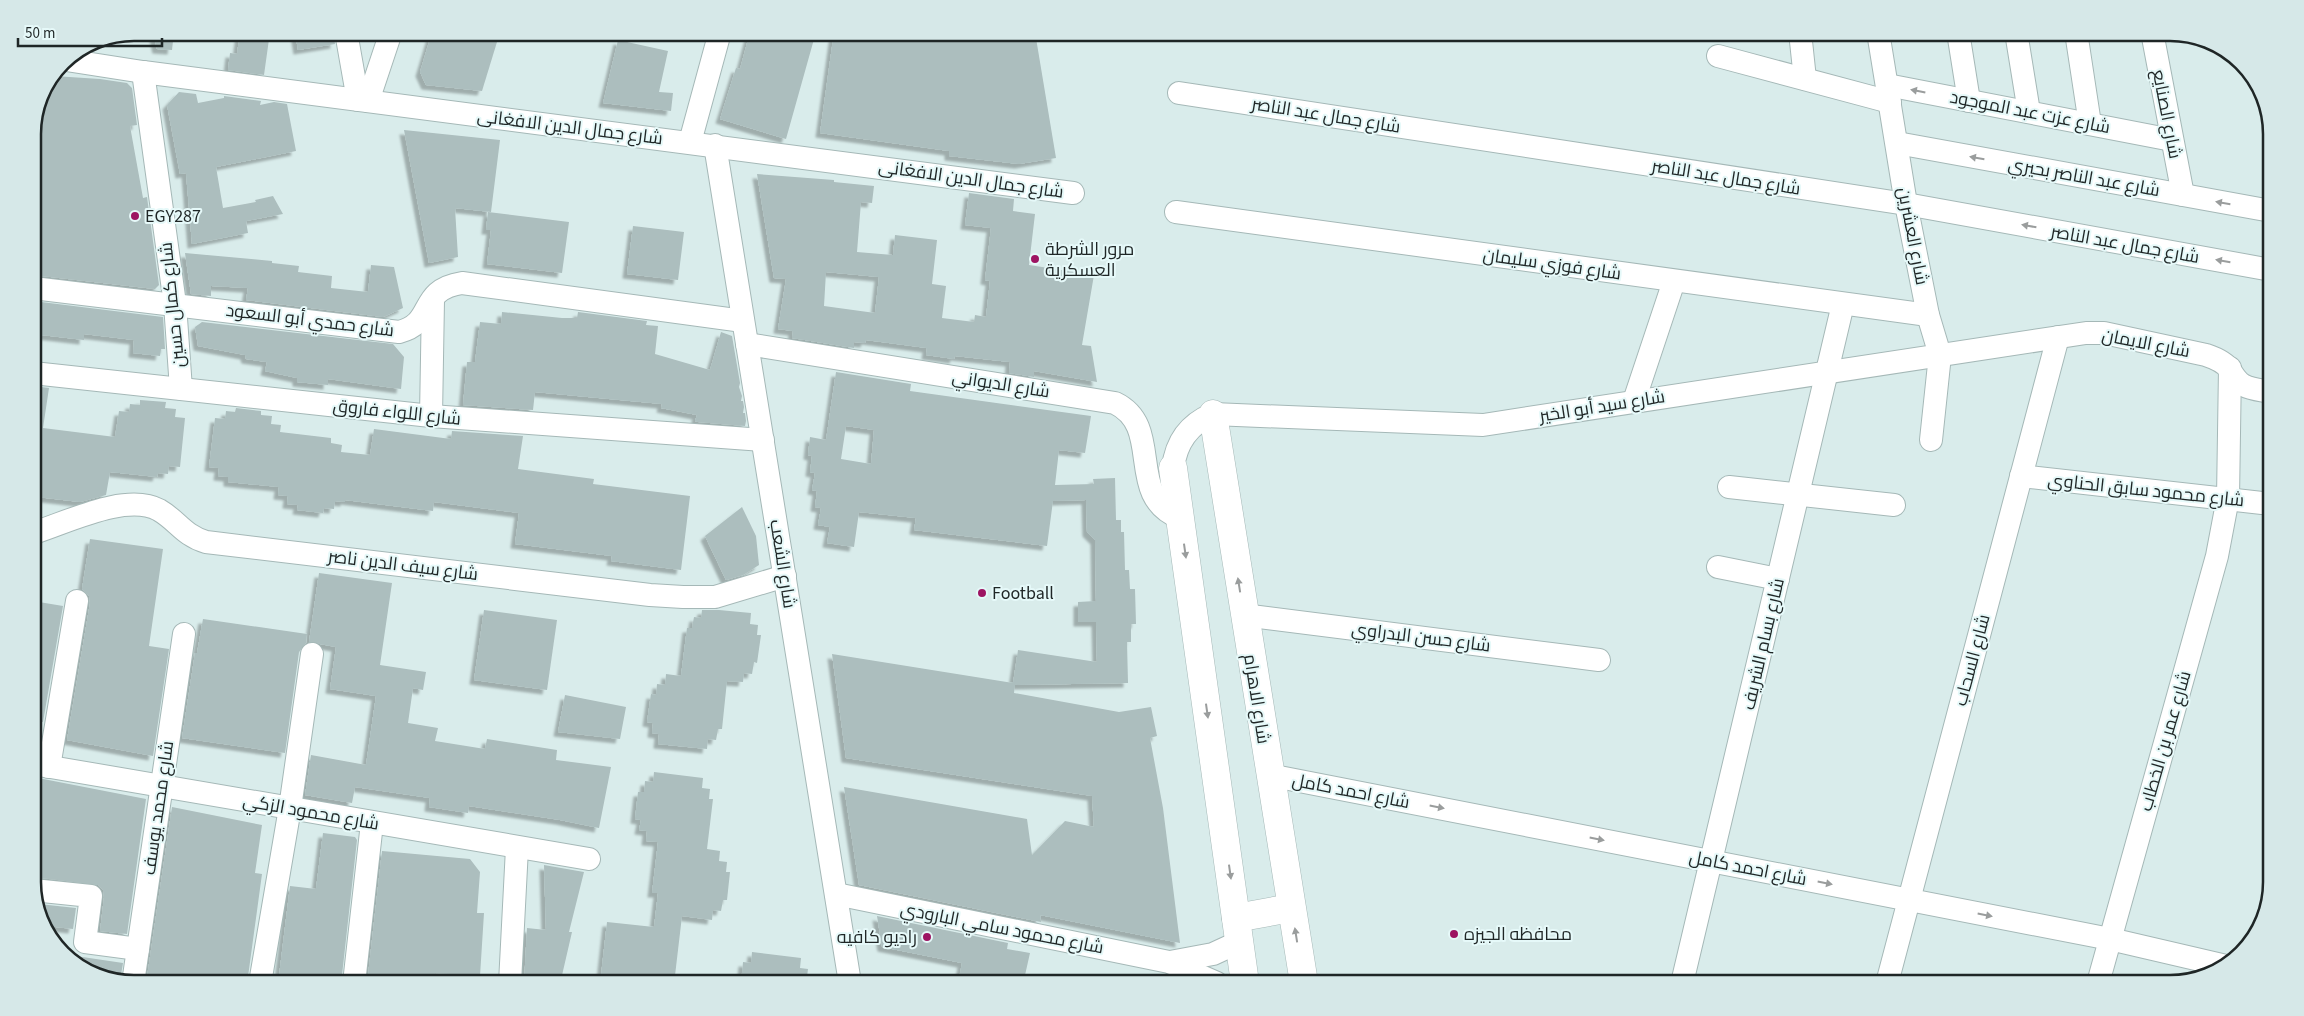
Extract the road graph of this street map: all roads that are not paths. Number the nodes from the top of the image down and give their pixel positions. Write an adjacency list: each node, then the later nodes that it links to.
1 (348, 41): 16 (street)
2 (718, 41): 21 (street)
3 (1801, 41): 13 (street)
4 (1880, 41): 15 (street, شارع العشرين)
5 (1959, 41): 17 (street)
6 (2017, 41): 18 (street)
7 (2077, 41): 19 (street)
8 (2154, 41): 20 (street, شارع الصنايع)
9 (381, 43): 16 (street)
10 (1718, 56): 13 (street, شارع عزت عبد الموجود)
11 (76, 62): 12 (street, شارع جمال الدين الافغانى)
12 (143, 72): 16 (street, شارع جمال الدين الافغانى); 33 (street, شارع كمال حسين)
13 (1805, 79): 15 (street, شارع عزت عبد الموجود)
14 (1179, 93): 26 (street, شارع جمال عبد الناصر)
15 (1889, 94): 17 (street, شارع عزت عبد الموجود, one-way to 15); 22 (street, شارع العشرين)
16 (363, 100): 21 (street, شارع جمال الدين الافغانى)
17 (1969, 100): 18 (street, شارع عزت عبد الموجود)
18 (2029, 112): 19 (street, شارع عزت عبد الموجود)
19 (2090, 124): 20 (street, شارع عزت عبد الموجود)
20 (2172, 140): 25 (street, شارع الصنايع)
21 (690, 142): 23 (street, شارع جمال الدين الافغانى)
22 (1897, 143): 25 (street, شارع عبد الناصر بحيري, one-way to 22); 26 (street, شارع العشرين)
23 (715, 145): 24 (street, شارع جمال الدين الافغانى); 36 (street, شارع الشعب)
24 (1073, 193)
25 (2183, 195): 27 (street, شارع عبد الناصر بحيري, one-way to 25)
26 (1906, 204): 29 (street, شارع جمال عبد الناصر, one-way to 26); 35 (street, شارع العشرين)
27 (2263, 210)
28 (1176, 212): 30 (street, شارع فوزي سليمان)
29 (2263, 269)
30 (1674, 281): 34 (street, شارع فوزي سليمان); 45 (street)
31 (41, 289): 33 (street, شارع حمدي أبو السعود)
32 (433, 296): 33 (street, شارع حمدي أبو السعود); 36 (street); 47 (street)
33 (175, 304): 43 (street, شارع كمال حسين)
34 (1843, 304): 35 (street, شارع فوزي سليمان); 41 (street, شارع بسام الشريف)
35 (1928, 315): 39 (street, شارع العشرين)
36 (743, 321): 38 (street, شارع الشعب)
37 (2058, 337): 39 (street, شارع سيد أبو الخير); 40 (street, شارع الايمان); 51 (street, شارع السحاب)
38 (747, 344): 48 (street, شارع الشعب); 57 (street, شارع الديواني)
39 (1940, 355): 41 (street, شارع سيد أبو الخير); 49 (street, شارع العشرين)
40 (2230, 368): 44 (street, شارع الايمان); 54 (street, شارع عمر بن الخطاب)
41 (1827, 372): 45 (street, شارع سيد أبو الخير); 53 (street, شارع بسام الشريف)
42 (41, 374): 43 (street, شارع اللواء فاروق)
43 (181, 389): 47 (street, شارع اللواء فاروق)
44 (2263, 390)
45 (1634, 400): 46 (street, شارع سيد أبو الخير)
46 (1213, 414): 50 (street); 63 (main road, شارع الاهرام, one-way to 46)
47 (431, 416): 48 (street, شارع اللواء فاروق)
48 (762, 440): 60 (street, شارع الشعب)
49 (1931, 440)
50 (1173, 468): 57 (main road)
51 (2021, 476): 54 (street, شارع محمود سابق الحناوي); 77 (street, شارع السحاب)
52 (1729, 487): 53 (street)
53 (1798, 494): 56 (street); 61 (street, شارع بسام الشريف)
54 (2228, 498): 55 (street, شارع محمود سابق الحناوي); 80 (street, شارع عمر بن الخطاب)
55 (2263, 503)
56 (1894, 505)
57 (1180, 518): 79 (main road, one-way to 79)
58 (41, 530): 60 (street, شارع سيف الدين ناصر)
59 (1718, 567): 61 (street)
60 (785, 576): 76 (street, شارع الشعب)
61 (1778, 580): 74 (street, شارع بسام الشريف)
62 (77, 601): 67 (street)
63 (1243, 615): 66 (street, شارع حسن البدراوي); 68 (main road, شارع الاهرام)
64 (184, 634): 69 (street, شارع محمد يوسف)
65 (312, 654): 70 (street)
66 (1599, 660)
67 (41, 765): 69 (street, شارع محمود الزكي)
68 (1269, 774): 74 (street, شارع احمد كامل, one-way to 74); 78 (main road, شارع الاهرام)
69 (161, 785): 70 (street, شارع محمود الزكي); 81 (street, شارع محمد يوسف)
70 (290, 808): 71 (street, شارع محمود الزكي); 85 (street)
71 (372, 823): 72 (street, شارع محمود الزكي); 86 (street)
72 (517, 848): 73 (street, شارع محمود الزكي); 87 (street)
73 (589, 859)
74 (1711, 861): 77 (street, شارع احمد كامل, one-way to 77); 92 (street, شارع بسام الشريف)
75 (41, 891): 81 (street)
76 (836, 894): 82 (street, شارع محمود سامي البارودي); 88 (street, شارع الشعب)
77 (1909, 900): 80 (street, شارع احمد كامل, one-way to 80); 93 (street, شارع السحاب)
78 (1291, 908): 79 (main road); 91 (main road, شارع الاهرام, one-way to 78)
79 (1238, 930): 82 (street, شارع محمود سامي البارودي); 90 (main road)
80 (2110, 939): 83 (street, شارع احمد كامل); 94 (street, شارع عمر بن الخطاب)
81 (138, 949): 84 (street, شارع محمد يوسف)
82 (1169, 962): 89 (street, شارع محمود سامي البارودي)
83 (2214, 963)
84 (134, 975)
85 (262, 975)
86 (355, 975)
87 (510, 975)
88 (849, 975)
89 (1197, 975)
90 (1244, 975)
91 (1302, 975)
92 (1684, 975)
93 (1889, 975)
94 (2100, 975)

